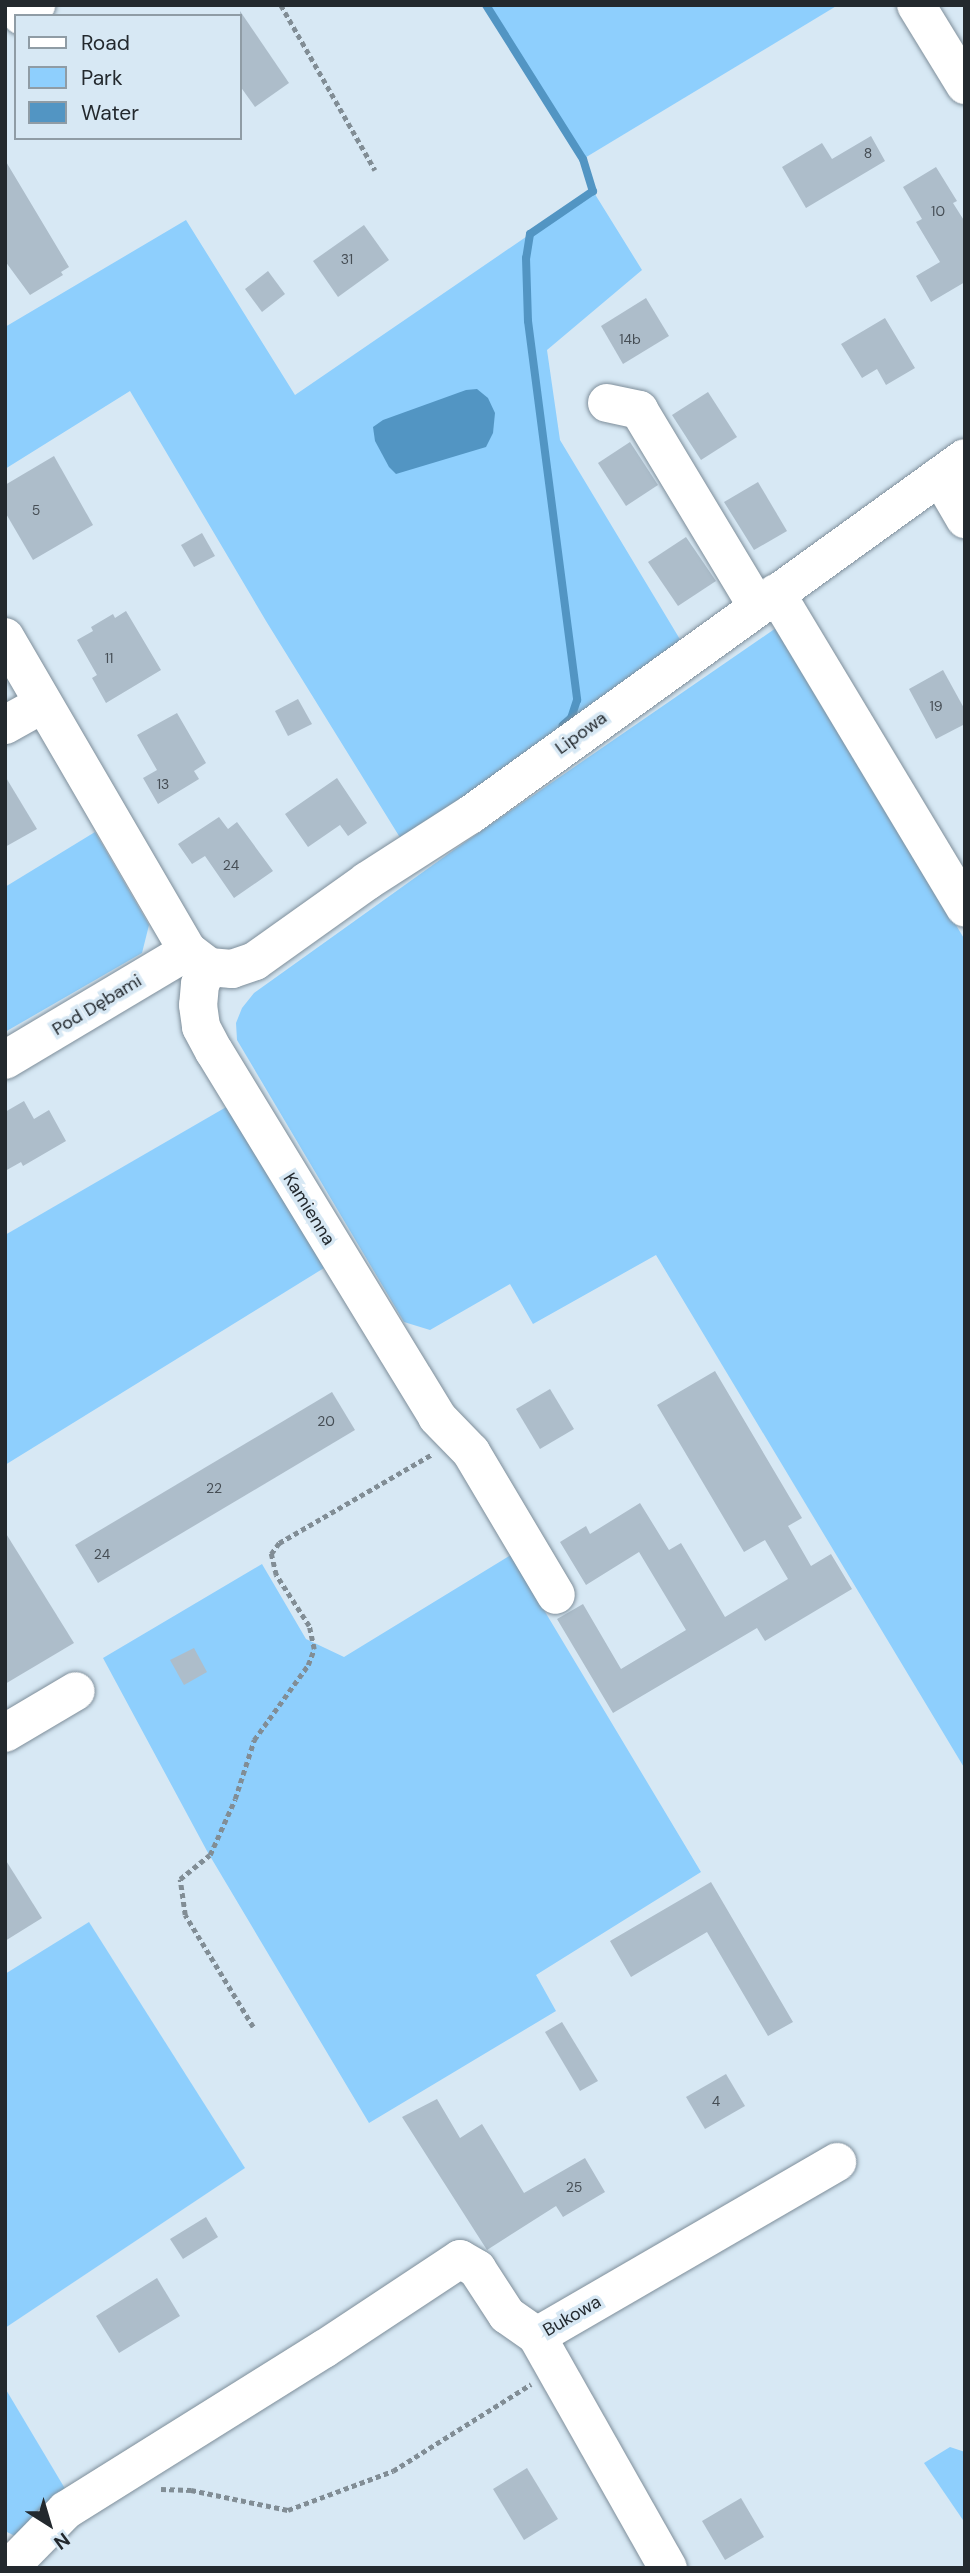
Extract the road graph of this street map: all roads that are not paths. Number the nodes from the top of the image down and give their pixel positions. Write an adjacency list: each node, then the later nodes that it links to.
1 (916, 5): 2 (street)
2 (965, 85)
3 (607, 403): 6 (street)
4 (952, 467): 5 (street); 6 (street, Lipowa)
5 (965, 519)
6 (766, 599): 10 (street); 11 (street, Lipowa)
7 (5, 637): 8 (street)
8 (43, 704): 9 (street); 11 (street)
9 (5, 725)
10 (965, 908)
11 (199, 959): 12 (street, Pod Dębami); 13 (street, Kamienna)
12 (5, 1060)
13 (556, 1595)
14 (76, 1691): 15 (street)
15 (5, 1733)
16 (837, 2162): 17 (street, Bukowa)
17 (547, 2353): 18 (street); 19 (street)
18 (17, 2561)
19 (668, 2568)

